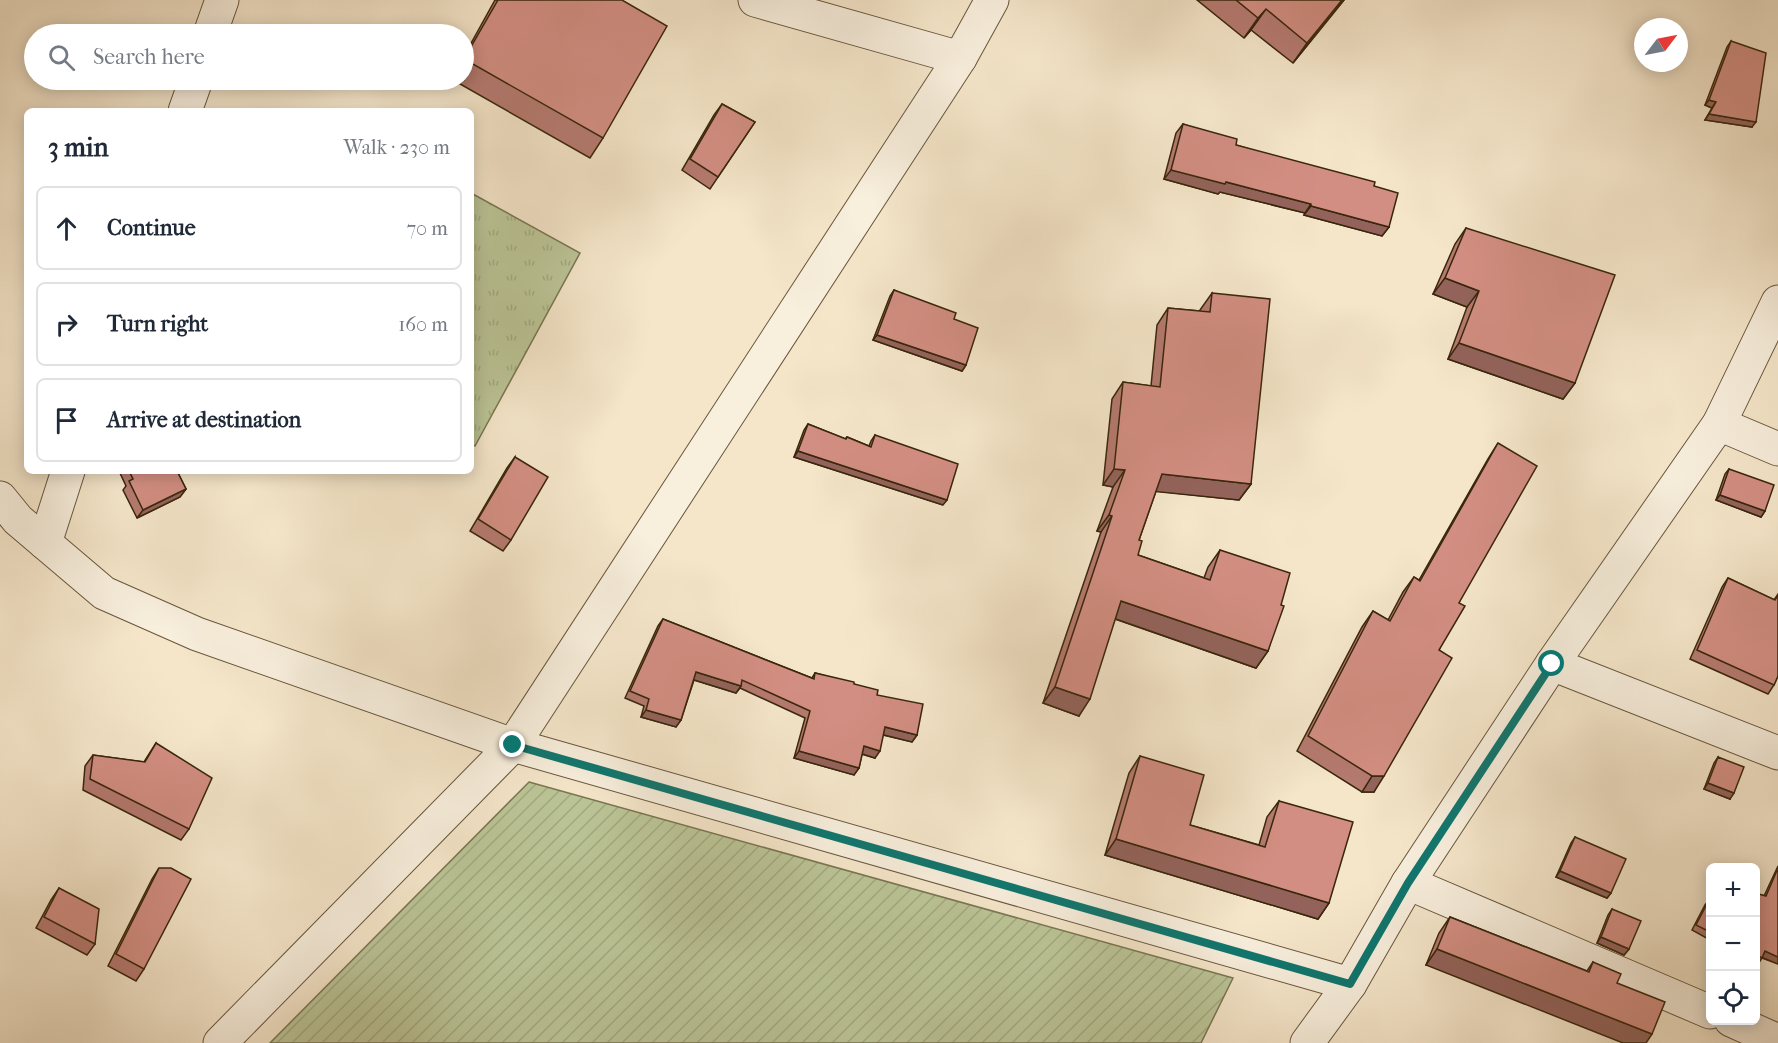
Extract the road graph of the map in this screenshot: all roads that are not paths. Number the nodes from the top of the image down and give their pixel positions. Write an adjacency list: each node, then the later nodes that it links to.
1 (222, 0): 4 (street)
2 (755, 0): 5 (street)
3 (992, 0): 5 (street)
4 (214, 24)
5 (960, 58): 15 (street)
6 (192, 90): 7 (street)
7 (186, 108)
8 (1778, 302): 9 (street)
9 (1719, 424): 10 (street); 14 (street)
10 (1778, 449)
11 (67, 474): 13 (street)
12 (0, 498): 13 (street)
13 (45, 543): 15 (street)
14 (1552, 664): 16 (street); 17 (street)
15 (513, 745): 18 (street); 22 (street)
16 (1778, 753)
17 (1408, 883): 18 (street); 19 (street)
18 (1350, 984): 23 (street)
19 (1706, 1010)
20 (1742, 1025): 21 (street)
21 (1778, 1041)
22 (220, 1043)
23 (1307, 1043)

